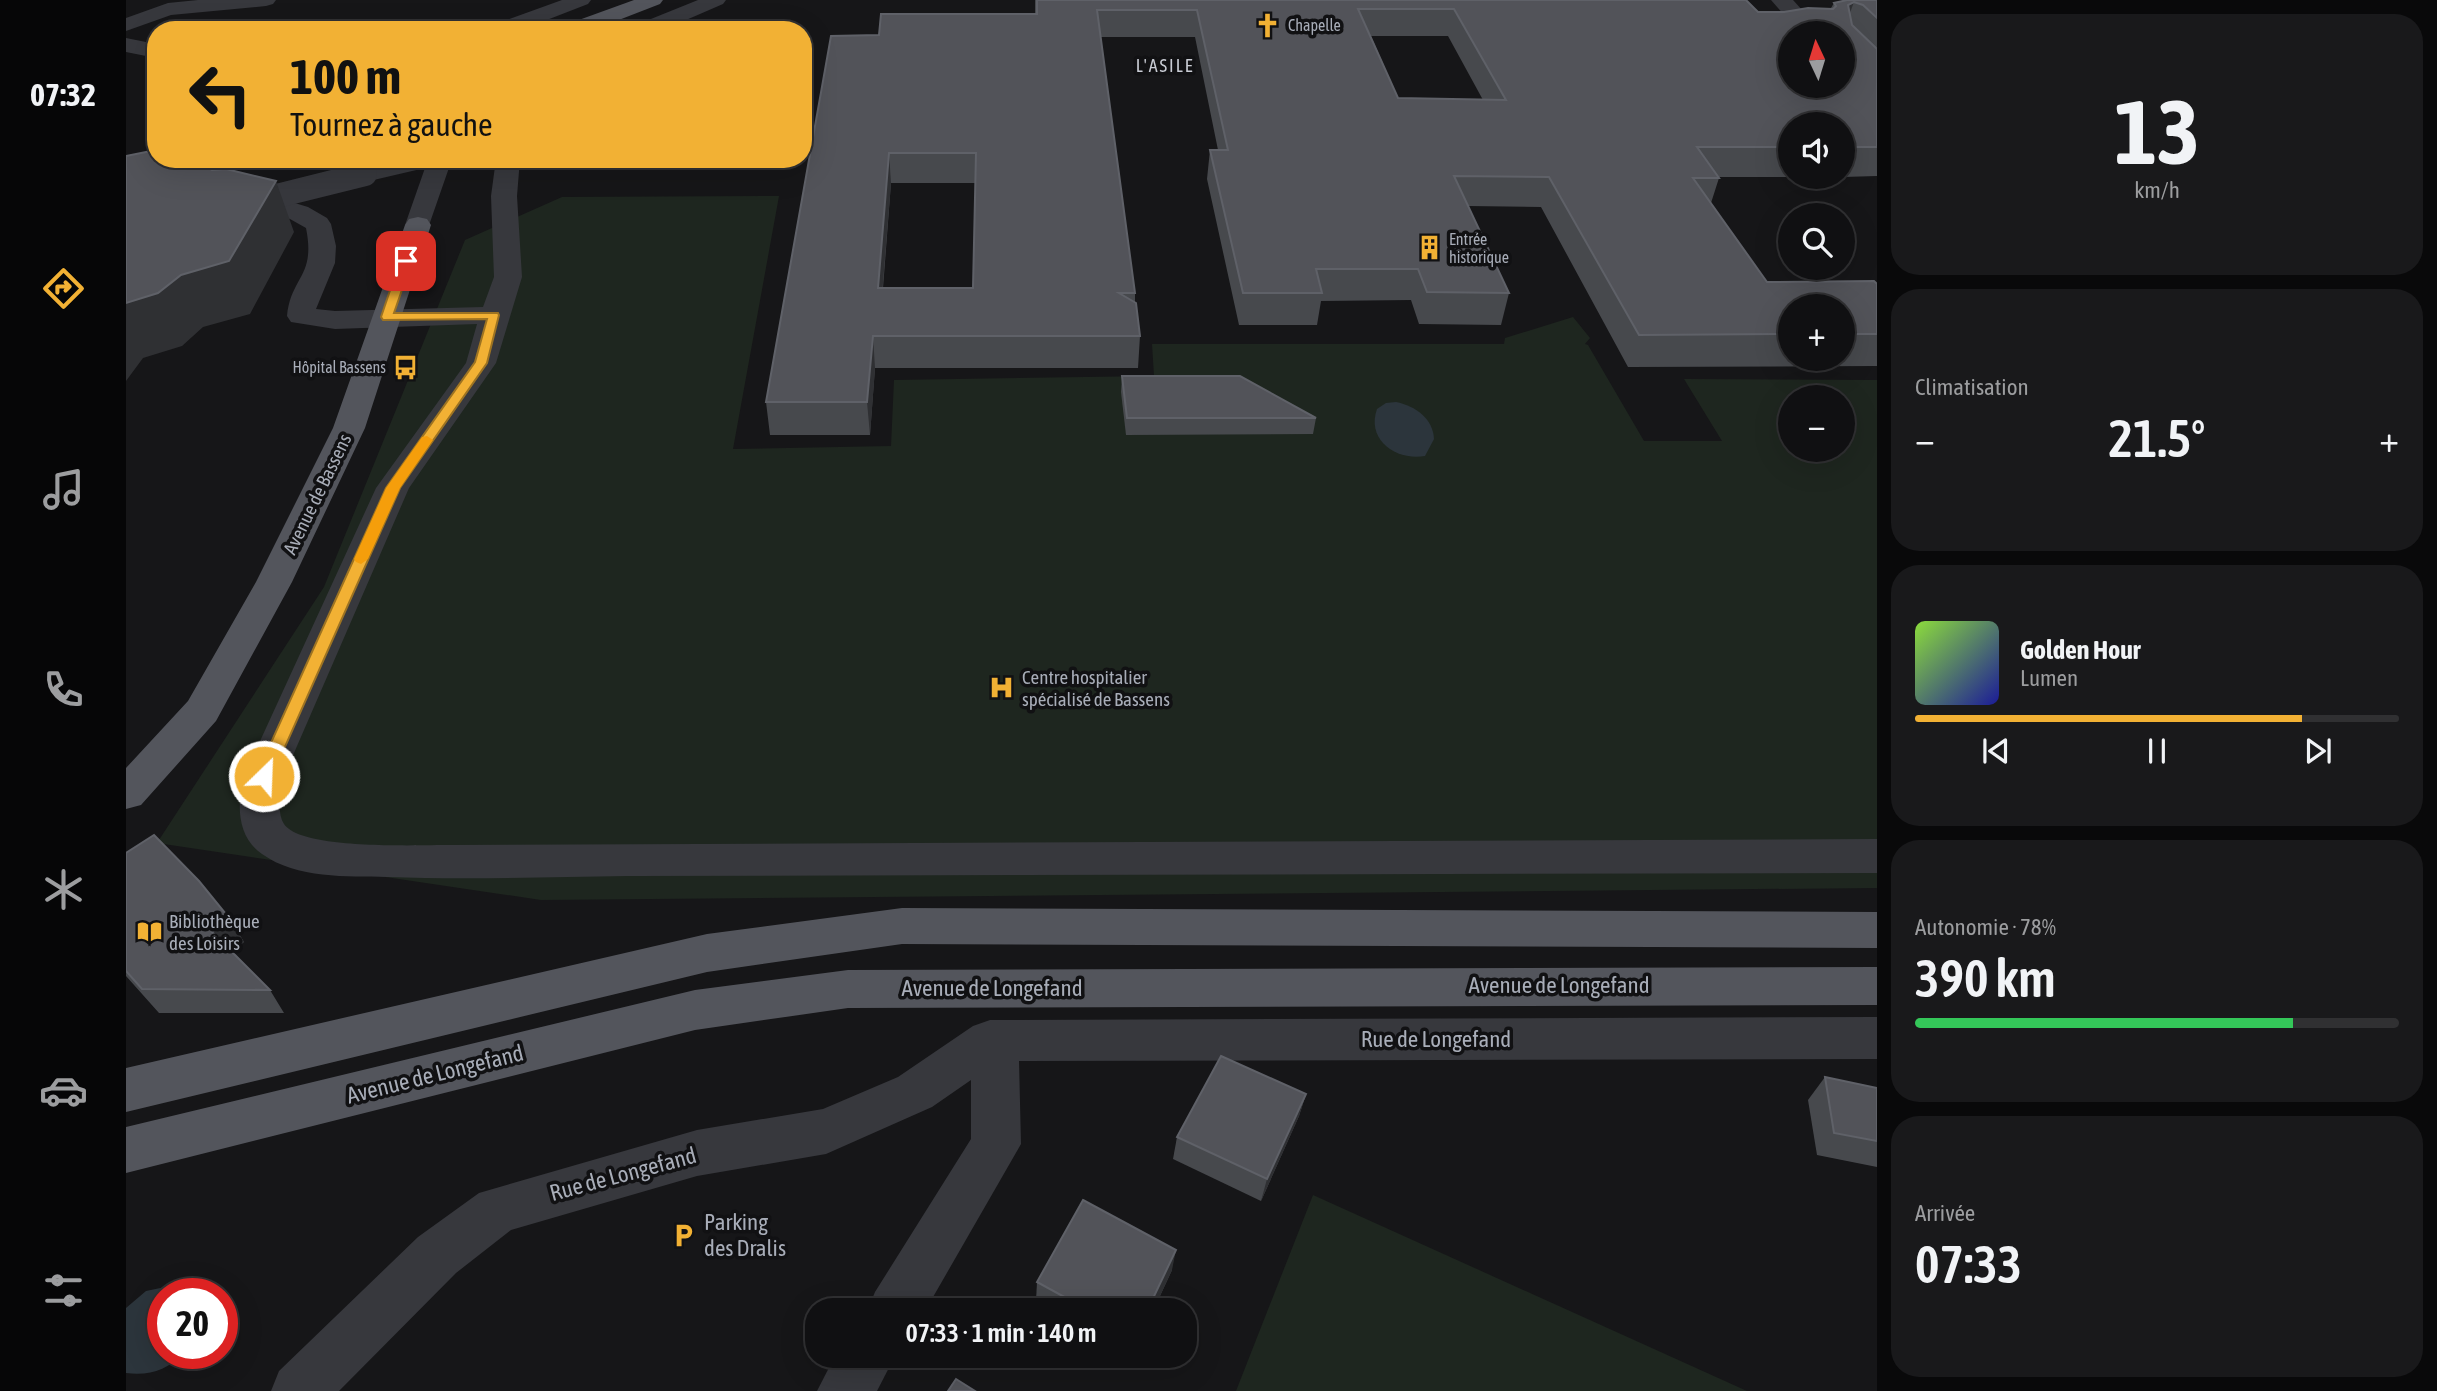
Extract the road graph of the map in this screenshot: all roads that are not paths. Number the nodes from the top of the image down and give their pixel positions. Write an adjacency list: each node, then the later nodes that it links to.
1 (266, 0): 12 (street)
2 (581, 0): 7 (street)
3 (653, 0): 8 (main road)
4 (716, 0): 9 (street)
5 (1781, 0): 10 (street)
6 (1808, 0): 11 (street)
7 (525, 21)
8 (597, 21)
9 (666, 21)
10 (1810, 21)
11 (1817, 21)
12 (126, 26)
13 (126, 45): 14 (street)
14 (147, 49)
15 (395, 168): 19 (street, bridge)
16 (434, 168): 20 (street, Avenue de Bassens)
17 (507, 168): 21 (street)
18 (205, 188): 22 (street)
19 (236, 206)
20 (418, 225): 22 (main road, Avenue de Bassens)
21 (494, 315): 22 (street); 24 (street)
22 (387, 317): 23 (main road, Avenue de Bassens)
23 (126, 794)
24 (1877, 856)
25 (1877, 930): 29 (main road)
26 (1877, 986): 30 (main road, Avenue de Longefand)
27 (1877, 1038): 28 (street, Rue de Longefand)
28 (995, 1042): 31 (street); 33 (street, Rue de Longefand)
29 (126, 1090)
30 (126, 1150)
31 (902, 1298)
32 (859, 1368): 34 (street)
33 (299, 1391)
34 (845, 1391)

